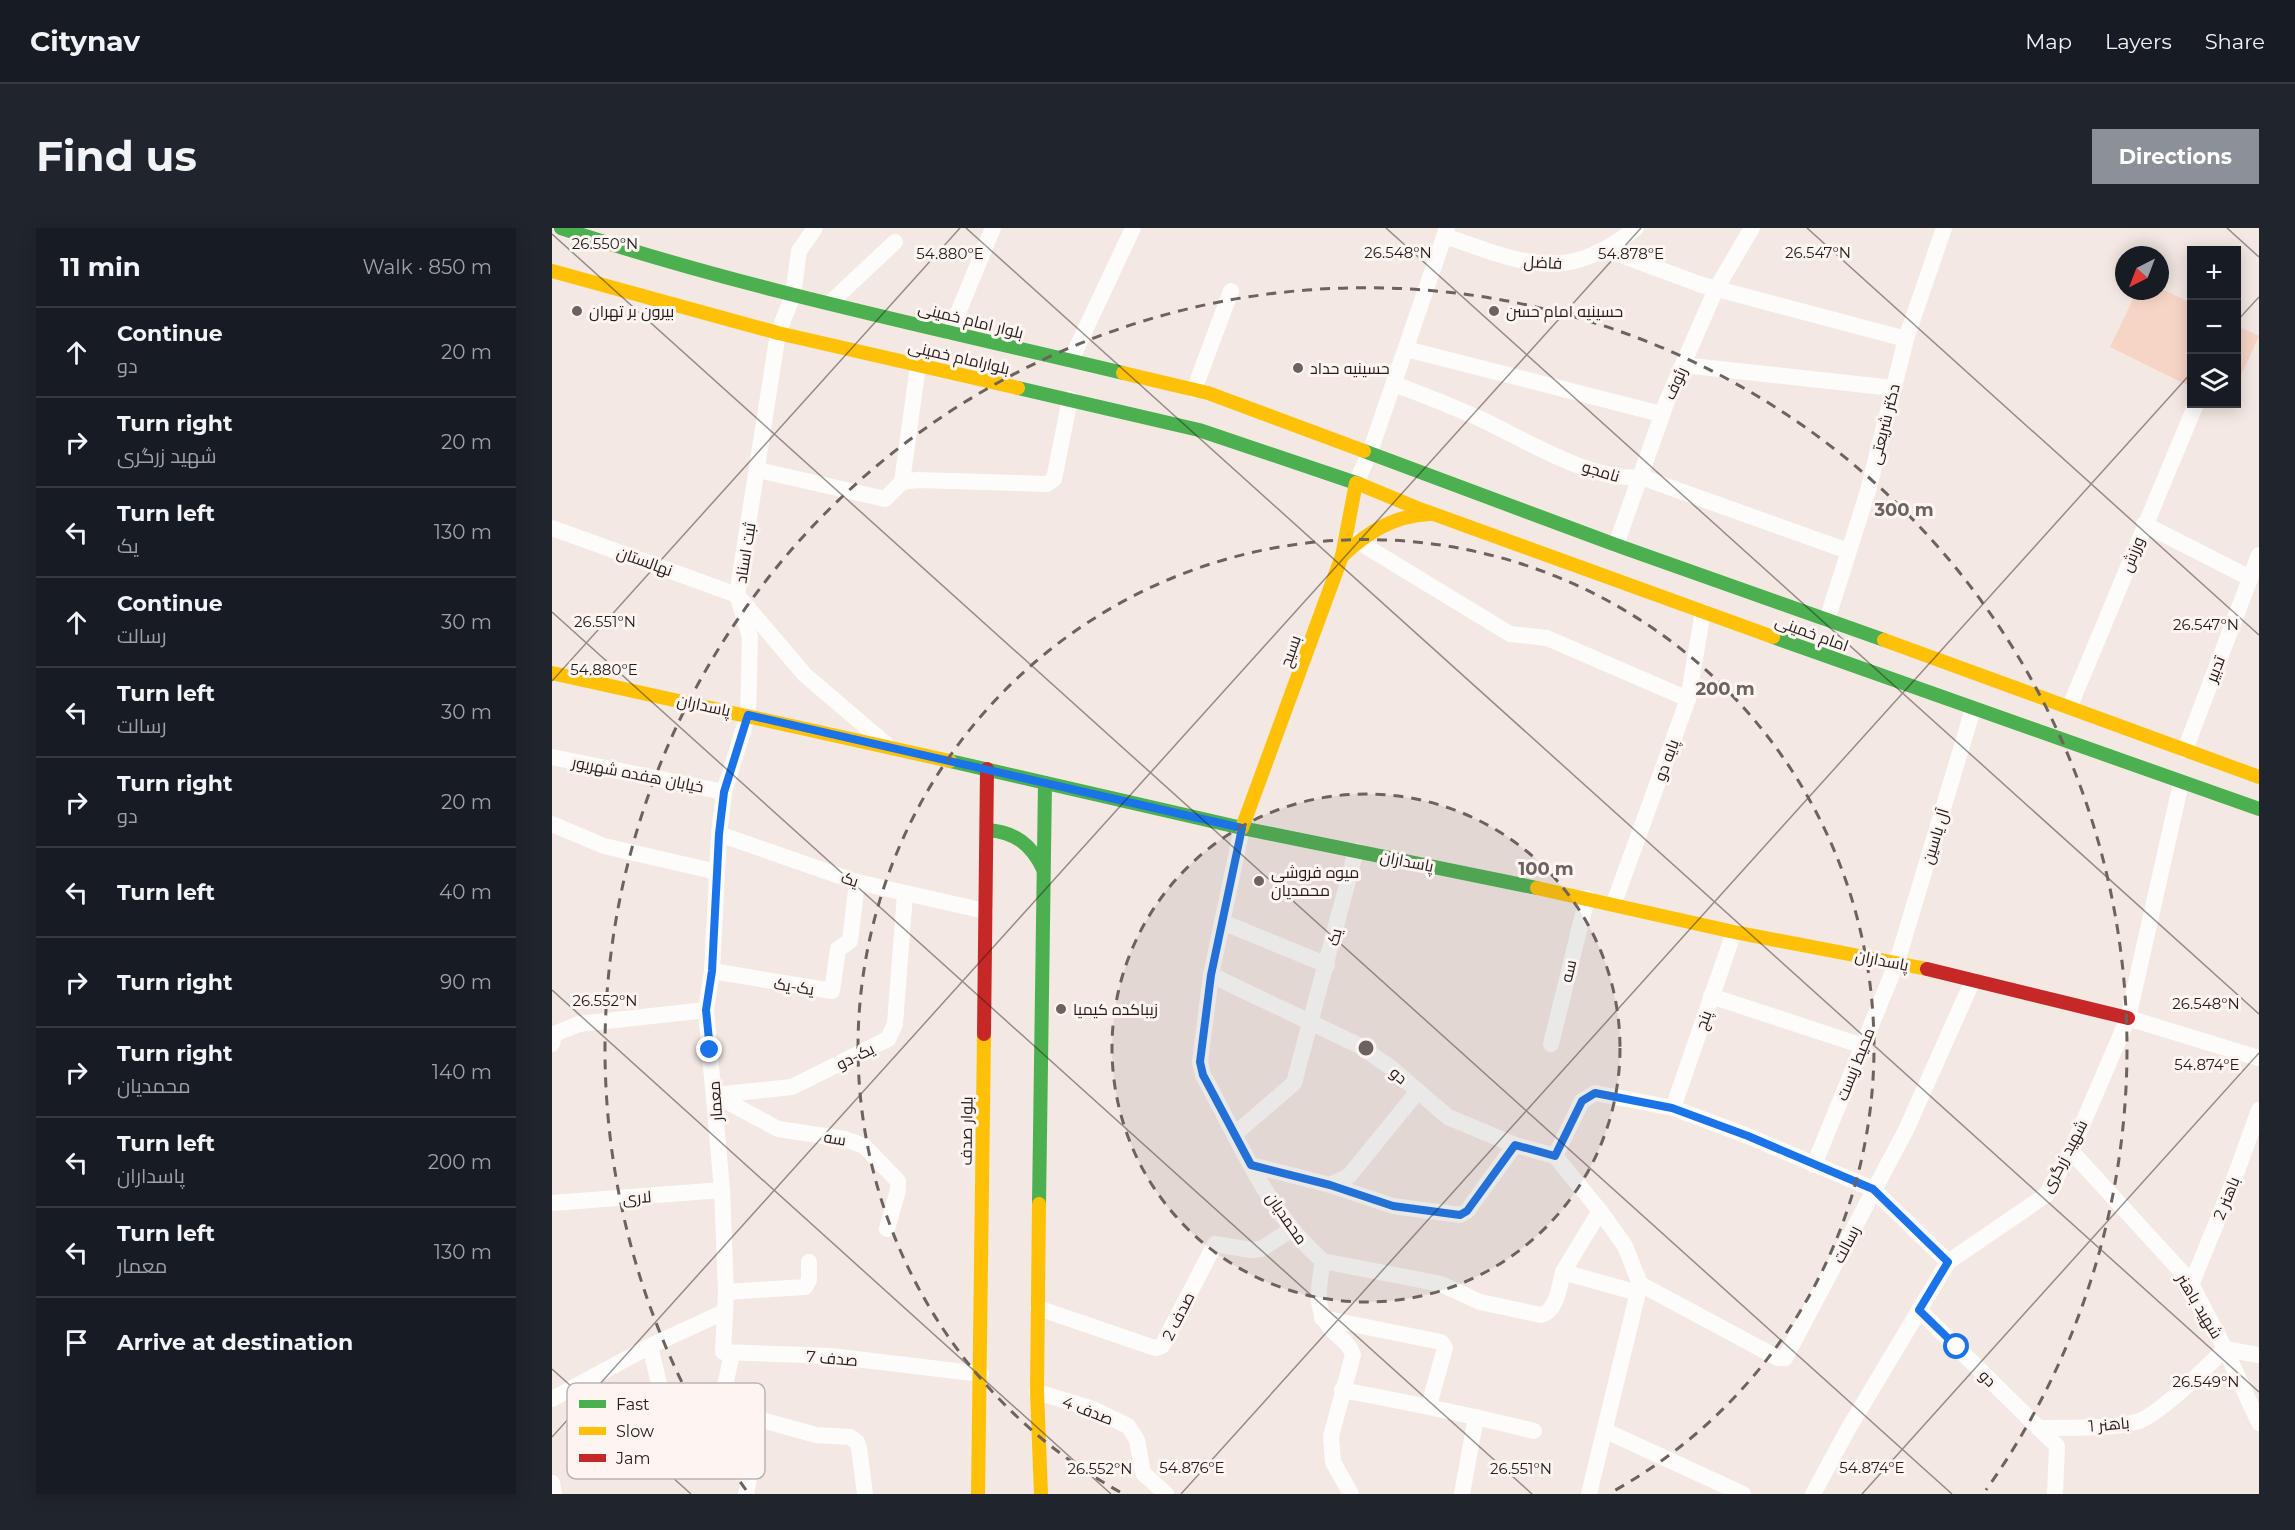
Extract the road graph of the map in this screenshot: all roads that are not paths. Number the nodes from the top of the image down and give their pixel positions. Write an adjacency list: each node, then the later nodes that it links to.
1 (563, 228): 14 (main road, بلوار امام خمینی)
2 (815, 228): 14 (street, ثبت اسناد)
3 (993, 228): 16 (street)
4 (1133, 228): 20 (street)
5 (1636, 228): 10 (street, فاضل)
6 (1752, 228): 12 (street, رئوف)
7 (1944, 228): 18 (street, دکتر شریعتی)
8 (1446, 232): 10 (street, فاضل); 19 (street)
9 (895, 242): 15 (street)
10 (1607, 249): 12 (street)
11 (553, 273): 17 (main road, بلوارامام خمینی)
12 (1716, 289): 18 (street); 22 (street, رئوف)
13 (1231, 291): 25 (street)
14 (793, 295): 15 (main road, بلوار امام خمینی); 17 (street, ثبت اسناد)
15 (831, 302): 16 (main road, بلوار امام خمینی)
16 (950, 332): 20 (main road, بلوار امام خمینی)
17 (778, 333): 21 (main road, بلوارامام خمینی); 30 (street, ثبت اسناد)
18 (1906, 339): 24 (street, دکتر شریعتی)
19 (1406, 349): 23 (street); 28 (street)
20 (1071, 360): 25 (main road, بلوار امام خمینی)
21 (918, 365): 26 (main road, بلوارامام خمینی); 32 (street)
22 (1683, 365): 24 (street); 28 (street, رئوف)
23 (1394, 384): 29 (street); 31 (street, نامجو)
24 (1893, 388): 39 (street, دکتر شریعتی)
25 (1194, 390): 29 (main road, بلوار امام خمینی)
26 (1070, 399): 32 (street); 33 (main road, بلوارامام خمینی)
27 (2194, 408): 35 (street, ورزش)
28 (1661, 414): 31 (street, رئوف)
29 (1370, 452): 33 (street); 38 (main road, امام خمینی)
30 (758, 470): 32 (street); 43 (street, ثبت اسناد)
31 (1641, 477): 38 (street, رئوف); 39 (street, نامجو)
32 (902, 482)
33 (1356, 483): 34 (main road, امام خمینی); 41 (main road, بسیح)
34 (1434, 514): 37 (main road); 44 (main road, امام خمینی)
35 (2144, 525): 42 (street); 48 (street, ورزش)
36 (552, 528): 43 (street, نهالستان)
37 (1357, 541): 41 (main road); 47 (street)
38 (1616, 545): 45 (main road, امام خمینی)
39 (1848, 551): 45 (street, دکتر شریعتی)
40 (2259, 555): 42 (street, تدبیر)
41 (1342, 556): 60 (main road, بسیح)
42 (2250, 578): 53 (street, تدبیر)
43 (738, 595): 50 (street, معمار); 51 (street, ثبت اسناد)
44 (1703, 612): 47 (street, پایه دو); 49 (main road, امام خمینی)
45 (1827, 620): 48 (main road, امام خمینی)
46 (552, 673): 50 (main road, پاسداران)
47 (1688, 699): 69 (street, پایه دو)
48 (2070, 706): 53 (main road, امام خمینی)
49 (1973, 709): 53 (main road, امام خمینی); 73 (street, آل یاسین)
50 (748, 715): 51 (main road, پاسداران); 57 (street, معمار)
51 (889, 747): 54 (main road, پاسداران)
52 (552, 757): 57 (street, خیابان هفده شهریور)
53 (2183, 766): 55 (main road, امام خمینی); 58 (main road, امام خمینی); 80 (street, شهید زرگری)
54 (987, 769): 56 (main road, پاسداران); 61 (main road, بلوار صدف)
55 (2259, 777)
56 (1045, 783): 60 (main road, پاسداران); 65 (main road)
57 (724, 792): 62 (street, معمار)
58 (2259, 809)
59 (552, 824): 64 (street)
60 (1242, 828): 63 (main road, پاسداران); 71 (street, محمدیان)
61 (987, 830): 65 (main road); 70 (main road, بلوار صدف)
62 (719, 834): 64 (street, معمار); 66 (street, یک)
63 (1356, 851): 68 (main road, پاسداران); 74 (street, یک)
64 (717, 872): 75 (street, معمار)
65 (1043, 872): 110 (main road)
66 (857, 882): 67 (street, یک); 75 (street, یک-یک)
67 (905, 894): 70 (street, یک); 87 (street, یک-دو)
68 (1587, 898): 69 (main road, پاسداران); 83 (street, سه)
69 (1614, 903): 72 (main road, پاسداران)
70 (985, 910): 118 (main road, بلوار صدف)
71 (1222, 922): 74 (street); 76 (street, محمدیان)
72 (1734, 932): 73 (main road, پاسداران); 78 (street, پنج)
73 (1897, 962): 77 (main road, پاسداران); 84 (street, محیط زیست)
74 (1327, 965): 81 (street, یک)
75 (712, 971): 79 (street, معمار)
76 (1211, 975): 81 (street, دو); 90 (street, محمدیان)
77 (1973, 980): 80 (main road, پاسداران); 97 (street, رسالت)
78 (1711, 996): 84 (street); 88 (street, پنج)
79 (706, 1010): 82 (street); 87 (street, معمار)
80 (2128, 1018): 85 (street, پاسداران); 92 (street, شهید زرگری)
81 (1310, 1022): 86 (street, دو); 90 (street, یک)
82 (552, 1037)
83 (1551, 1044)
84 (1863, 1046): 95 (street, محیط زیست)
85 (2259, 1058)
86 (1418, 1091): 91 (street, دو); 96 (street)
87 (715, 1095): 98 (street, معمار); 101 (street, سه)
88 (1672, 1108): 93 (street); 95 (street)
89 (2259, 1110): 107 (street, باهنر 2)
90 (1236, 1133): 94 (street, محمدیان)
91 (1515, 1145): 93 (street, دو); 96 (street)
92 (2071, 1151): 105 (street, شهید زرگری); 107 (street, شهید باهنر)
93 (1555, 1156): 100 (street)
94 (1251, 1165): 96 (street); 102 (street, محمدیان)
95 (1815, 1165): 97 (street)
96 (1330, 1185)
97 (1873, 1189): 105 (street); 108 (street, رسالت)
98 (722, 1190): 99 (street, لاری); 109 (street, معمار)
99 (552, 1203)
100 (1600, 1210): 106 (street); 108 (street)
101 (887, 1229)
102 (1292, 1229): 103 (street, محمدیان); 110 (street, صدف 2)
103 (1323, 1261): 106 (street); 113 (street)
104 (809, 1262): 109 (street)
105 (1948, 1262): 111 (street, شهید زرگری)
106 (1563, 1272): 108 (street)
107 (2191, 1285): 115 (street, شهید باهنر)
108 (1639, 1289): 132 (street)
109 (726, 1292): 112 (street, معمار)
110 (1038, 1308): 124 (main road)
111 (1919, 1310): 130 (street, دو); 145 (street, شهید زرگری)
112 (724, 1312): 114 (street); 116 (street)
113 (1322, 1318): 122 (street); 126 (street)
114 (650, 1346): 119 (street); 120 (street)
115 (2225, 1349): 117 (street); 129 (street, شهید باهنر); 130 (street, باهنر 1)
116 (732, 1354): 118 (street, صدف 7); 121 (street)
117 (2259, 1354)
118 (981, 1374): 138 (main road, بلوار صدف)
119 (582, 1383)
120 (659, 1383)
121 (726, 1383)
122 (1342, 1390): 126 (street); 141 (street)
123 (567, 1391): 125 (street)
124 (1037, 1392): 139 (main road); 140 (street, صدف 4)
125 (552, 1399)
126 (1429, 1405): 127 (street)
127 (1476, 1417): 131 (street); 142 (street)
128 (765, 1421): 137 (street)
129 (2259, 1423)
130 (2038, 1428): 146 (street, دو)
131 (1534, 1431)
132 (1606, 1431): 143 (street); 144 (street)
133 (749, 1479): 136 (street)
134 (552, 1483): 135 (street)
135 (554, 1494)
136 (746, 1494)
137 (865, 1494)
138 (978, 1494)
139 (1041, 1494)
140 (1166, 1494)
141 (1351, 1494)
142 (1462, 1494)
143 (1589, 1494)
144 (1743, 1494)
145 (1813, 1494)
146 (2055, 1494)

